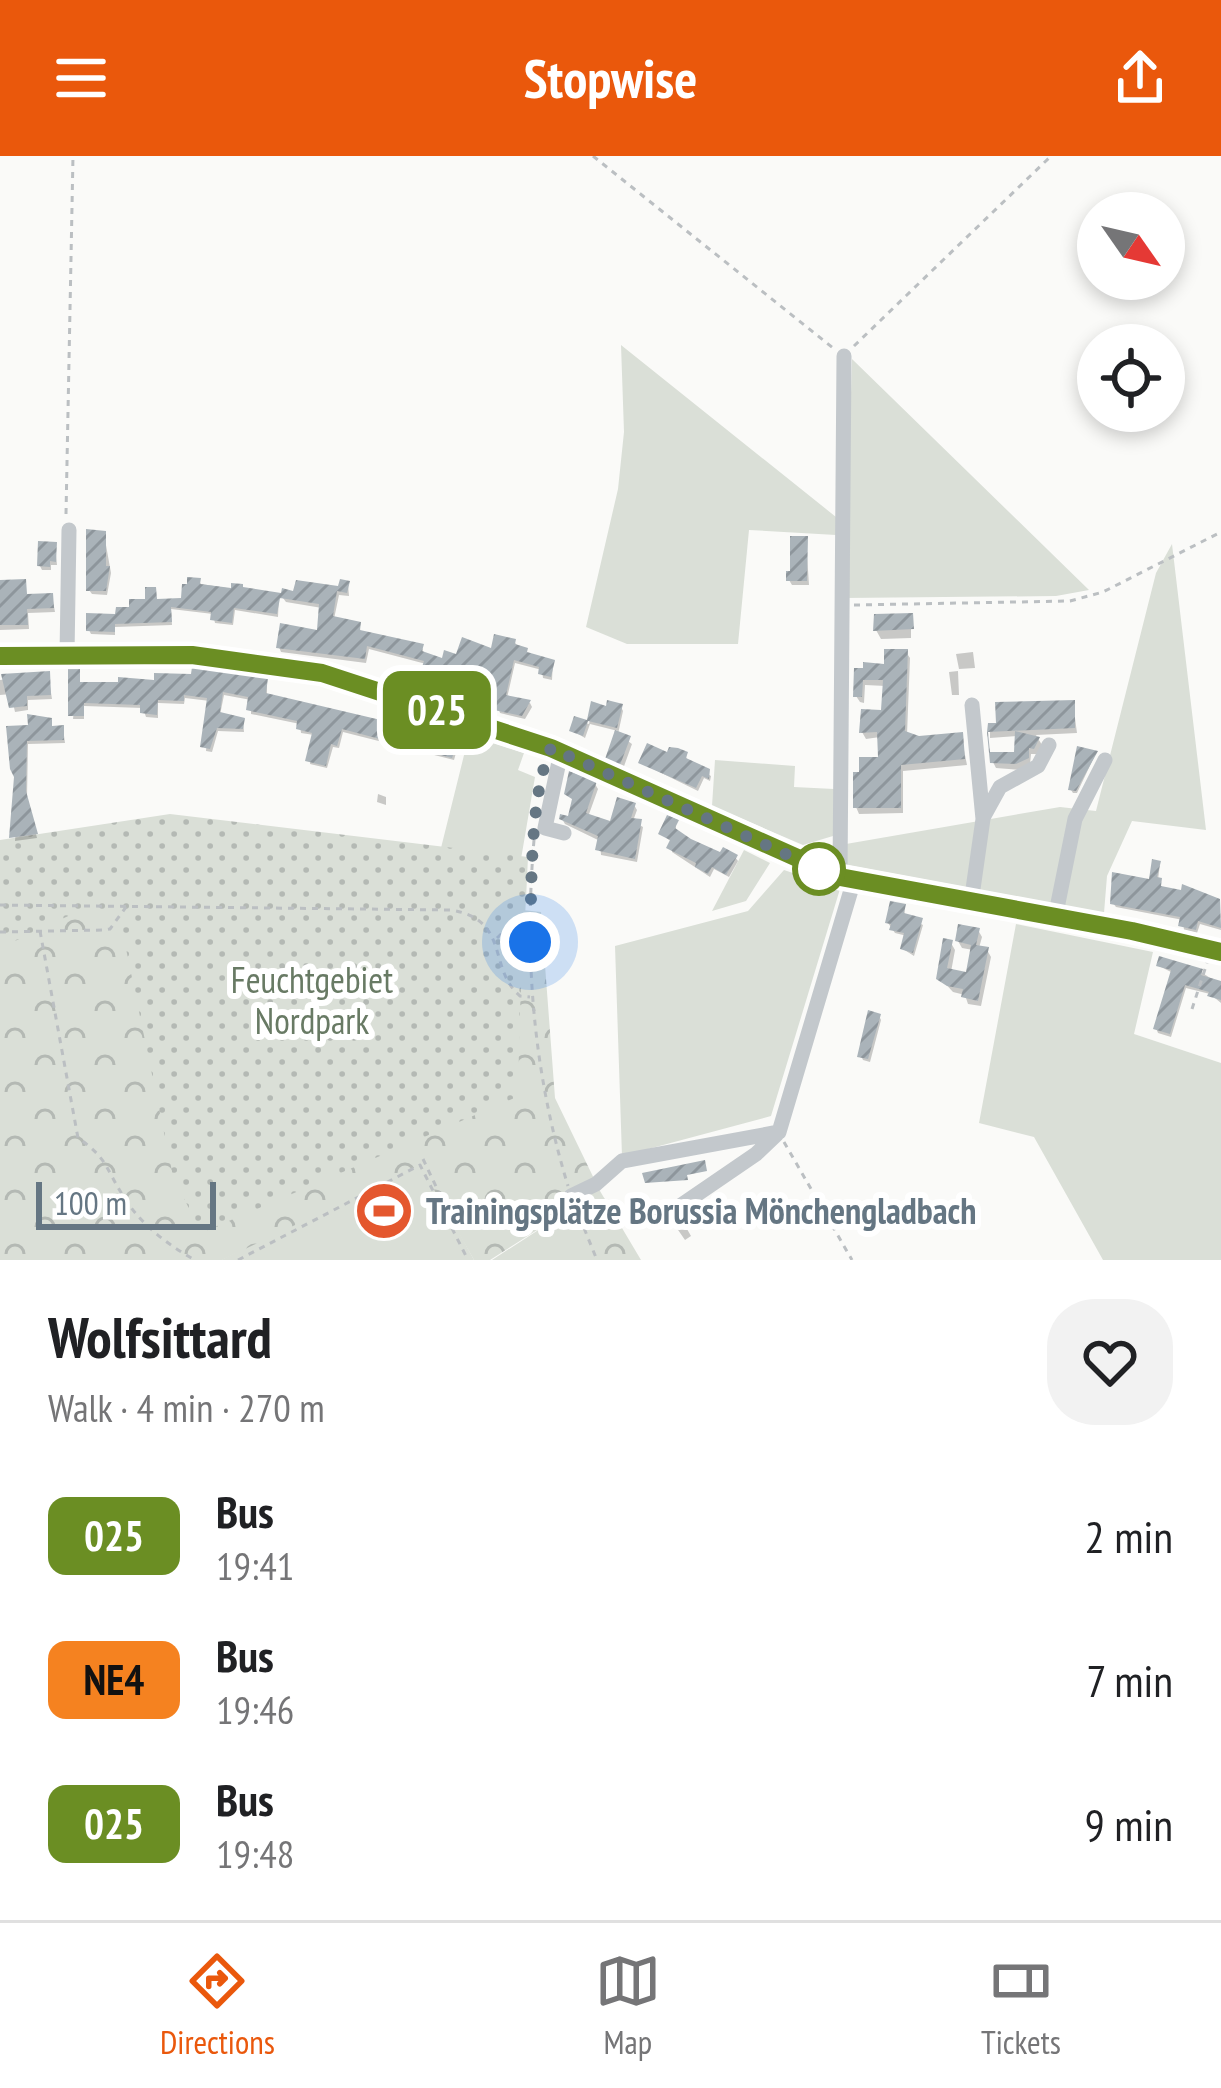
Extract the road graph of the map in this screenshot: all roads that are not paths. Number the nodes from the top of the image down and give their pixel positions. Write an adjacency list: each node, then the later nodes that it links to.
1 (844, 356): 11 (street)
2 (69, 530): 3 (street)
3 (67, 655): 4 (street); 7 (street)
4 (0, 656)
5 (972, 705): 9 (street)
6 (1049, 745): 9 (street)
7 (561, 752): 10 (street); 11 (street)
8 (1105, 760): 13 (street)
9 (983, 818): 12 (street)
10 (564, 833)
11 (847, 879): 12 (street); 15 (street)
12 (971, 903): 13 (street)
13 (1055, 919): 14 (street)
14 (1216, 951)
15 (779, 1132): 16 (street); 17 (street)
16 (571, 1196)
17 (661, 1219)

